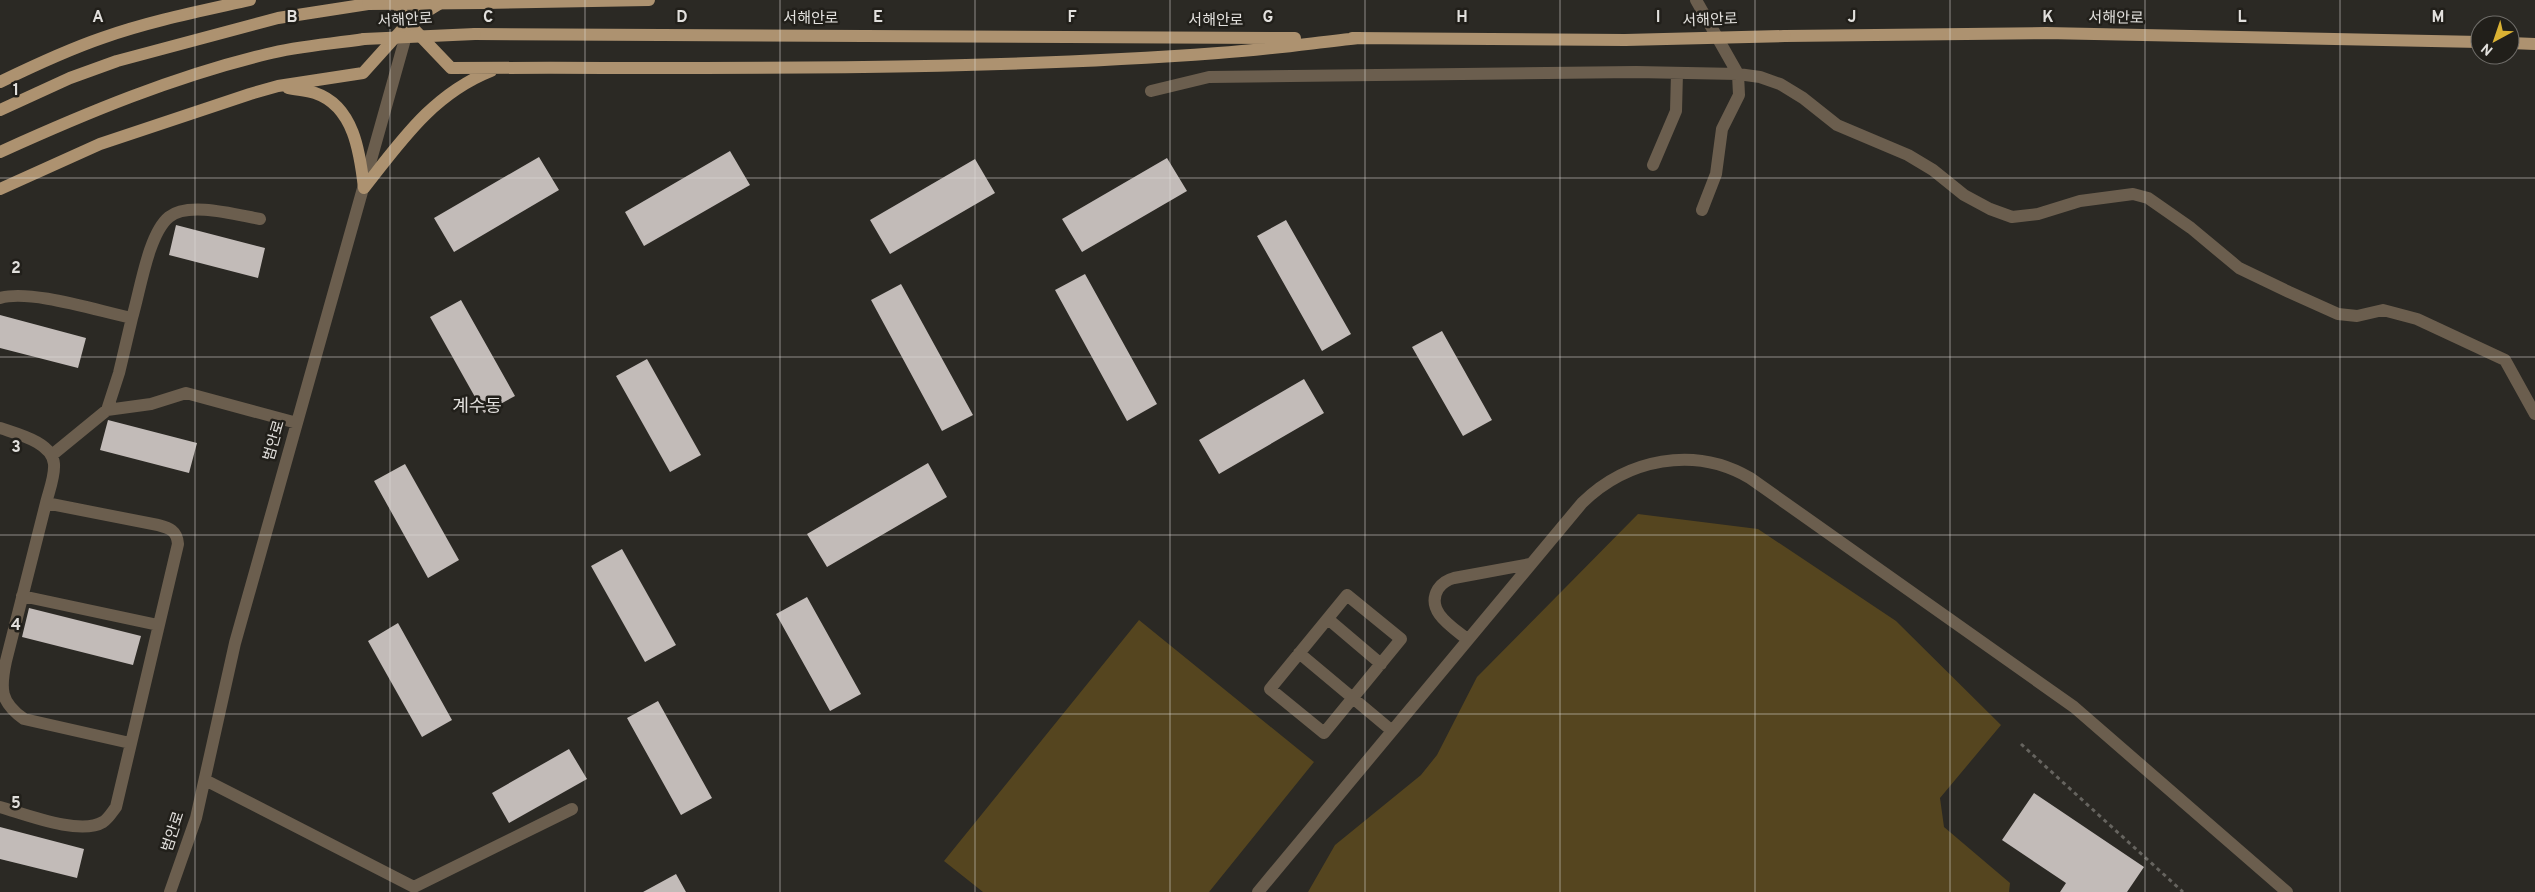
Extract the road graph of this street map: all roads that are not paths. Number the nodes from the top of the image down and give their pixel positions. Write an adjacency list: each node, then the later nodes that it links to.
1 (250, 0): 15 (main road)
2 (395, 0): 7 (main road)
3 (416, 0): 7 (street, 범안로)
4 (446, 0): 7 (main road)
5 (649, 0): 18 (main road, 서해안로, bridge)
6 (1696, 0): 14 (street)
7 (408, 23): 12 (main road); 16 (main road); 21 (street, 범안로)
8 (1359, 38): 9 (main road, 서해안로, bridge); 12 (main road); 19 (main road, 서해안로, bridge)
9 (2470, 42)
10 (2520, 43): 11 (main road)
11 (2535, 44)
12 (498, 68): 21 (main road)
13 (1677, 73): 14 (street); 17 (street); 20 (street)
14 (1738, 74): 23 (street); 28 (street)
15 (0, 82)
16 (278, 86): 21 (main road); 22 (main road)
17 (1152, 90)
18 (0, 110)
19 (0, 152)
20 (1653, 165)
21 (364, 188): 29 (street, 범안로)
22 (0, 189)
23 (1702, 210)
24 (260, 218): 26 (street)
25 (0, 298): 26 (street)
26 (132, 318): 27 (street)
27 (107, 410): 29 (street); 31 (street)
28 (2535, 414)
29 (298, 423): 44 (street, 범안로)
30 (0, 428): 31 (street)
31 (52, 455): 32 (street)
32 (46, 503): 34 (street); 36 (street)
33 (1530, 564): 37 (street); 37 (street); 49 (street)
34 (22, 596): 36 (street); 40 (street)
35 (1328, 619): 38 (street); 39 (street); 39 (street)
36 (158, 625): 43 (street)
37 (1466, 640): 42 (street)
38 (1299, 654): 41 (street); 41 (street)
39 (1381, 664): 41 (street)
40 (1, 684): 43 (street)
41 (1353, 698): 42 (street)
42 (1391, 730): 48 (street)
43 (130, 743): 45 (street)
44 (205, 780): 46 (street); 47 (street, 범안로)
45 (0, 807)
46 (572, 809)
47 (170, 892)
48 (1258, 892)
49 (2287, 892)

